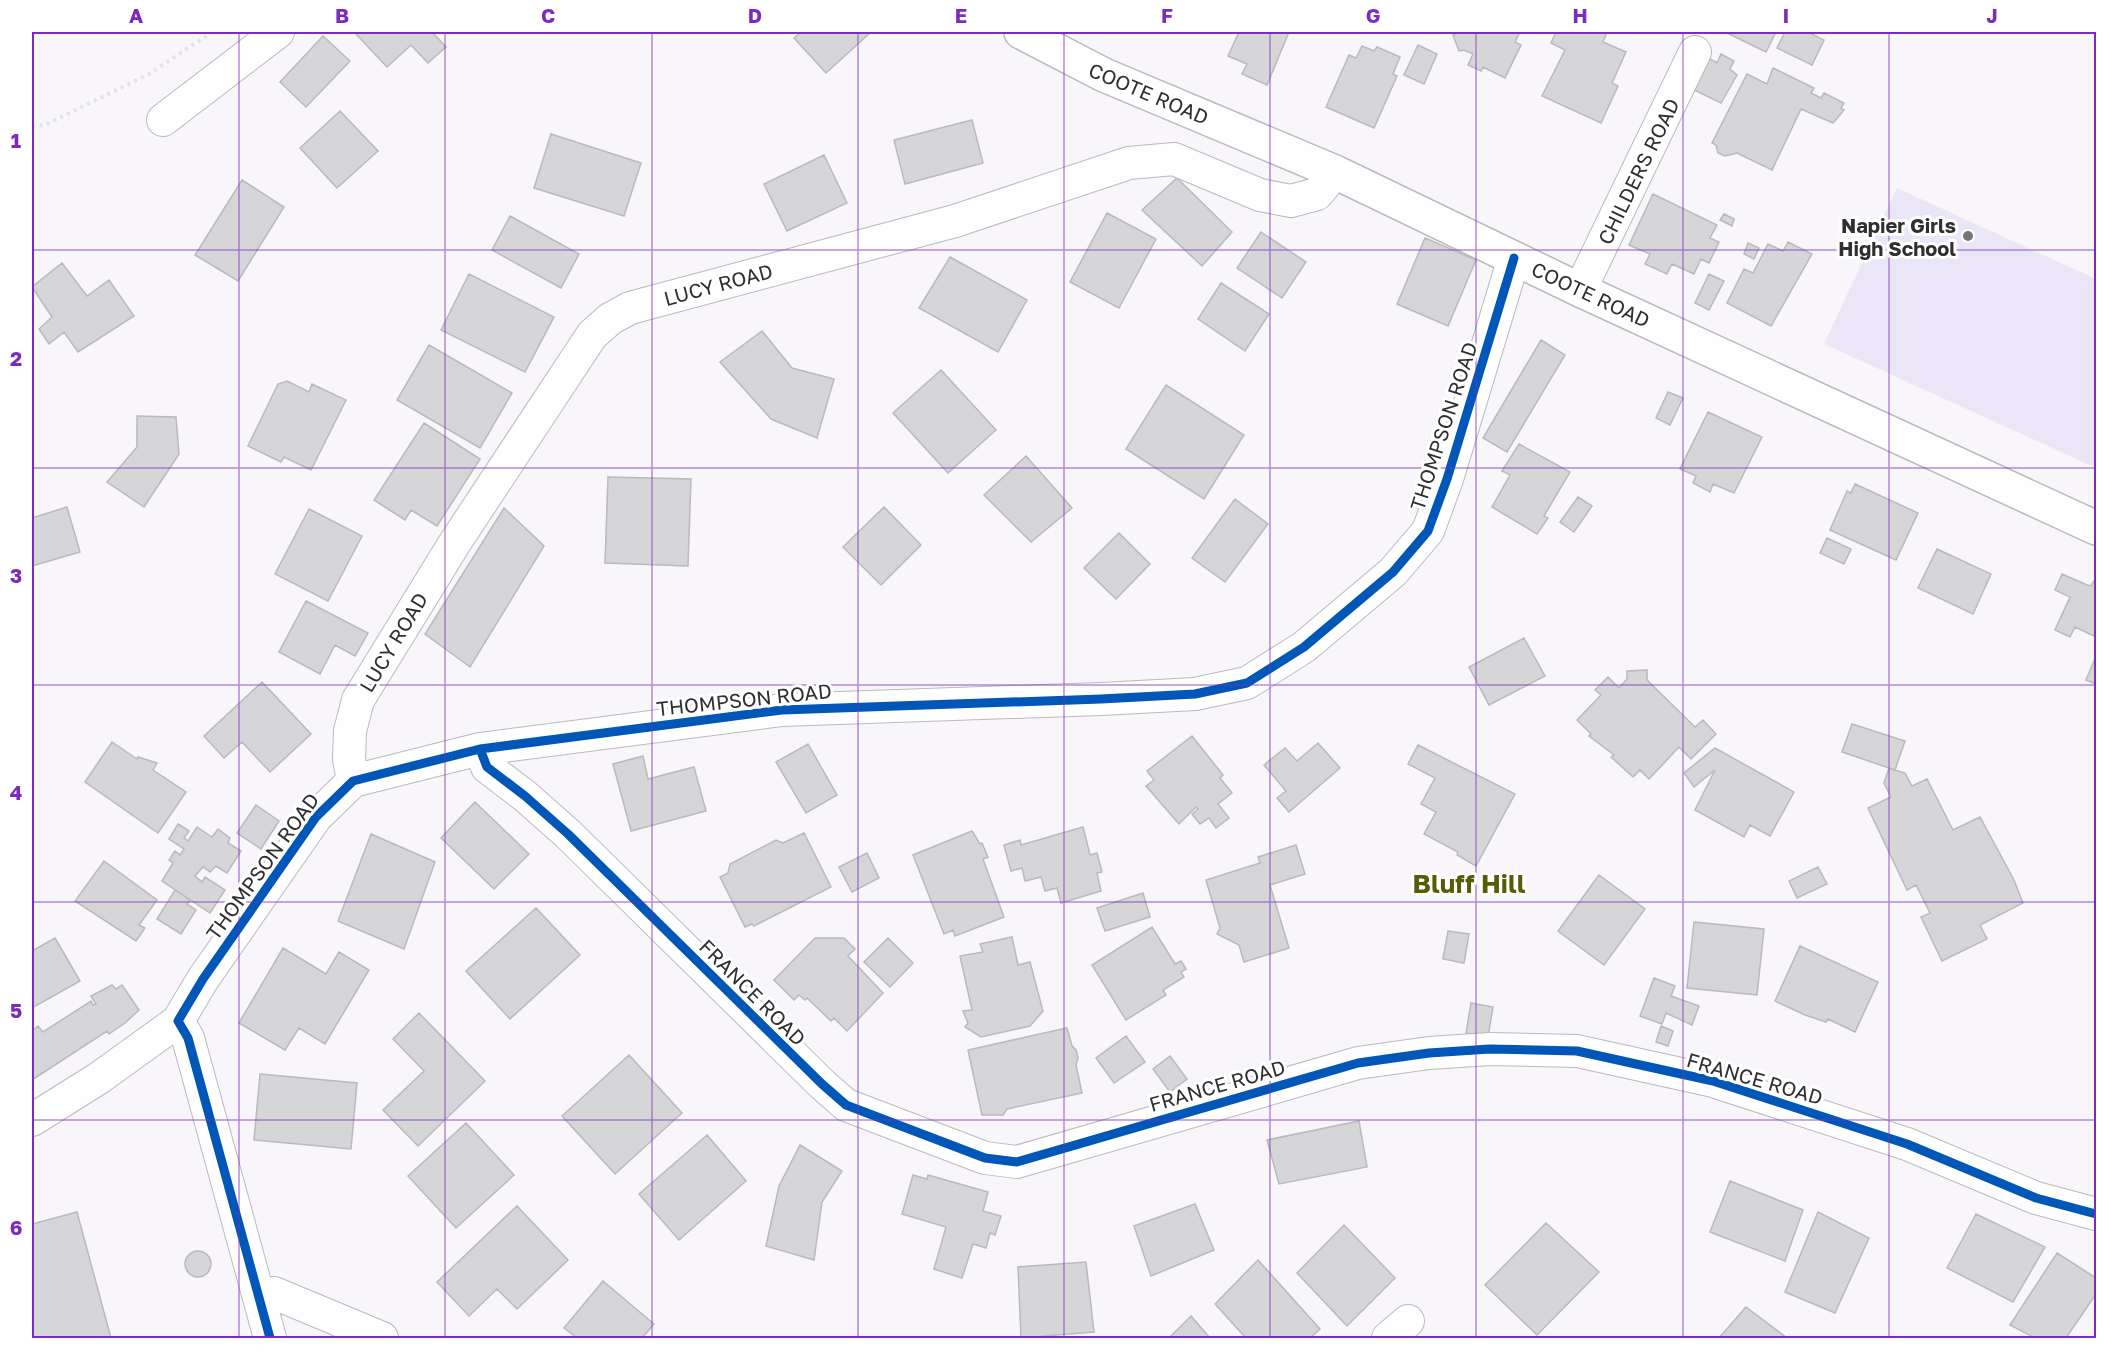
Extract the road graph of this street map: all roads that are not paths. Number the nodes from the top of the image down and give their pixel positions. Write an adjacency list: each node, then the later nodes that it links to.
1 (278, 32): 4 (street)
2 (1021, 32): 5 (street, COOTE ROAD)
3 (1695, 52): 7 (street, CHILDERS ROAD)
4 (163, 120)
5 (1335, 172): 6 (street, COOTE ROAD); 10 (street, LUCY ROAD)
6 (1514, 258): 7 (street, COOTE ROAD); 9 (street, THOMPSON ROAD)
7 (1580, 290): 8 (street, COOTE ROAD)
8 (2097, 528)
9 (480, 749): 10 (street, THOMPSON ROAD); 13 (street, FRANCE ROAD)
10 (353, 781): 11 (street, THOMPSON ROAD)
11 (178, 1021): 12 (street); 14 (street)
12 (32, 1120)
13 (2097, 1214)
14 (260, 1298): 15 (street); 16 (street)
15 (270, 1338)
16 (382, 1338)

